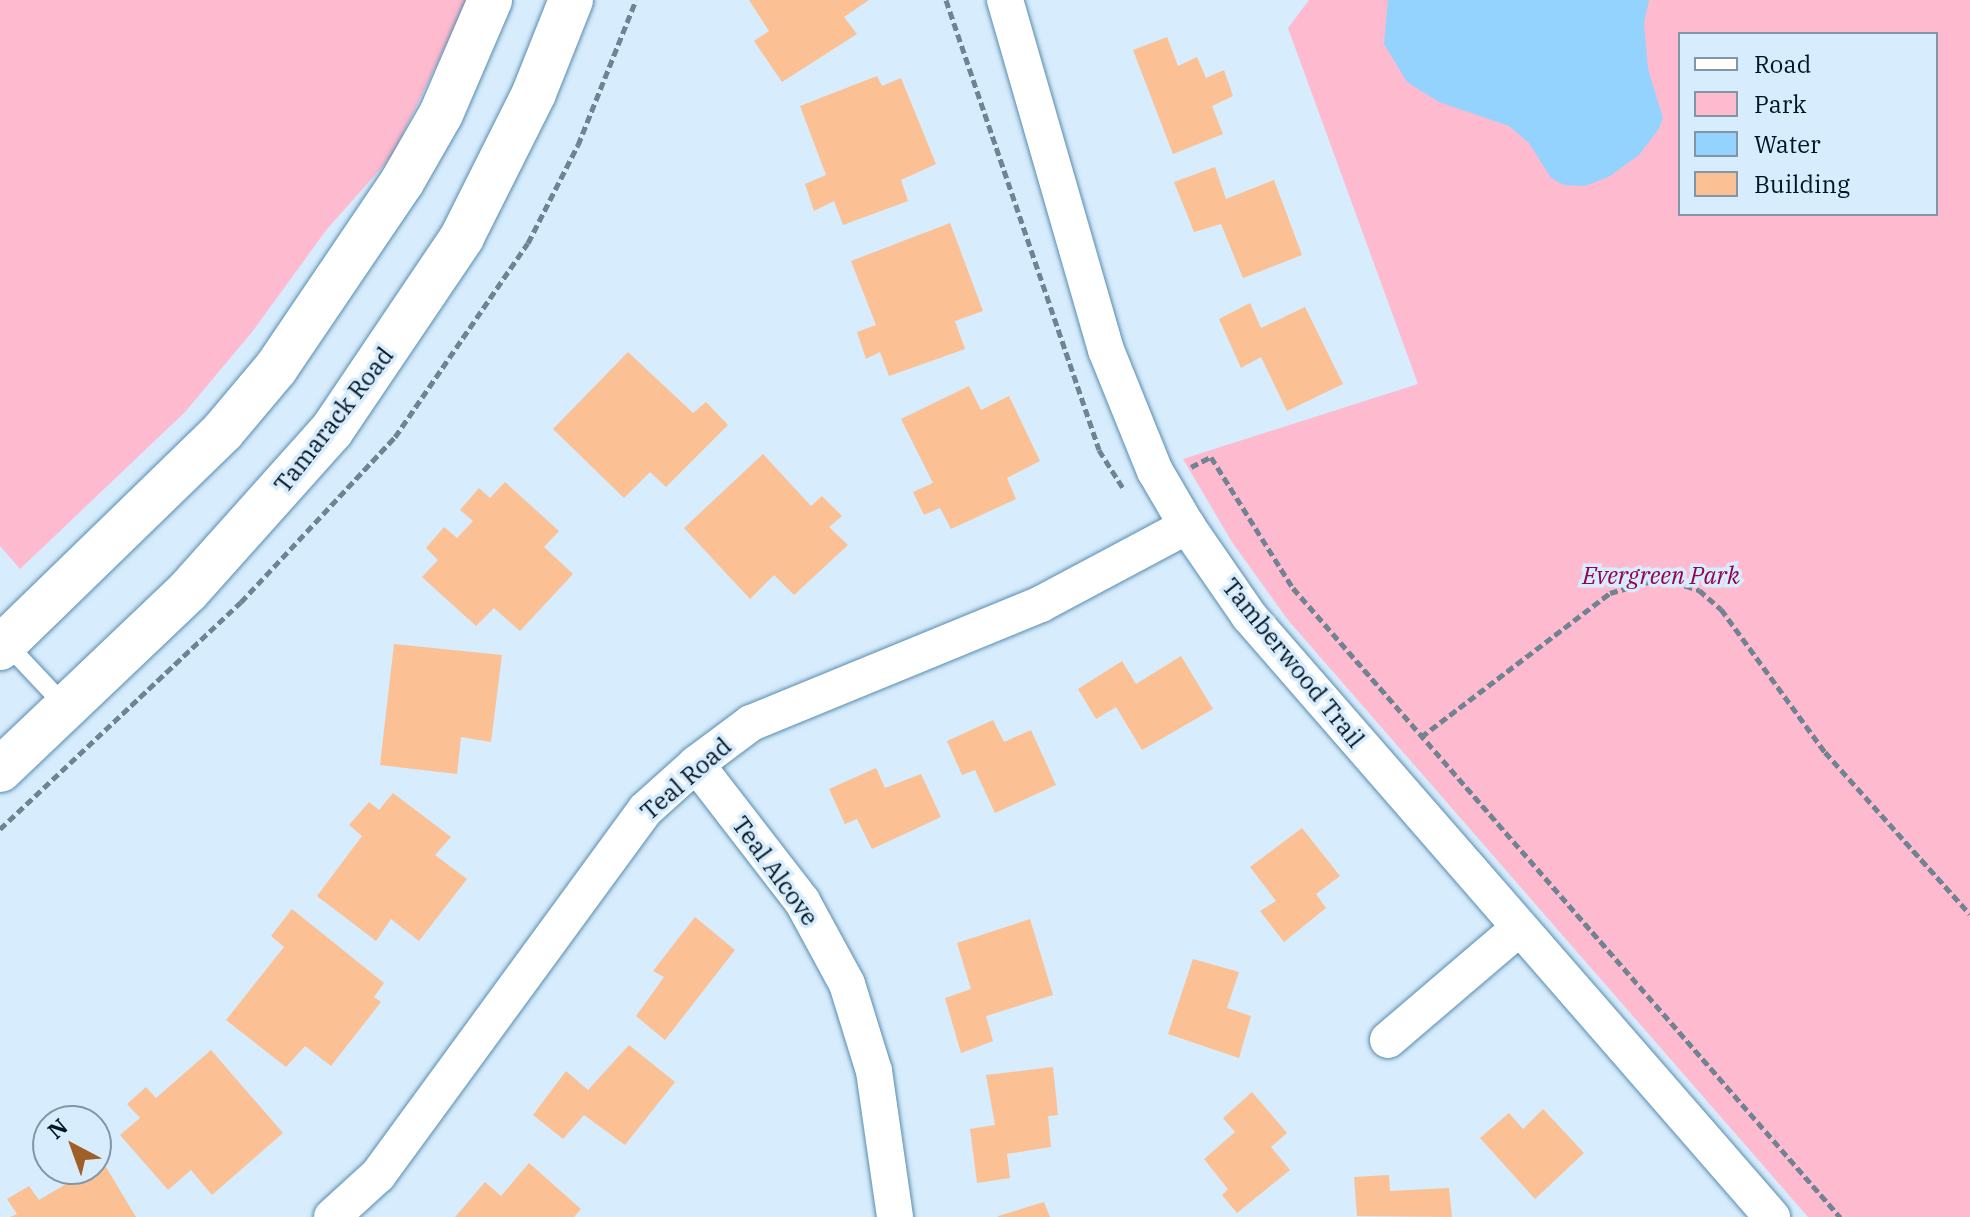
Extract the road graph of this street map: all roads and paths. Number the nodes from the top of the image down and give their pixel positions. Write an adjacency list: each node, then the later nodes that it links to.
1 (490, 0): 8 (street)
2 (571, 0): 9 (street, Tamarack Road)
3 (946, 0): 6 (path)
4 (1005, 0): 7 (street, Tamberwood Trail)
5 (1211, 457): 10 (path)
6 (1132, 499)
7 (1187, 526): 11 (street, Teal Road); 14 (street, Tamberwood Trail)
8 (2, 643): 9 (lane)
9 (66, 707): 12 (street, Tamarack Road)
10 (1421, 738): 13 (path); 19 (path)
11 (696, 764): 16 (street, Teal Road); 17 (street, Teal Alcove)
12 (0, 770)
13 (1970, 914)
14 (1518, 929): 15 (street); 18 (street, Tamberwood Trail)
15 (1388, 1040)
16 (332, 1217)
17 (895, 1217)
18 (1772, 1217)
19 (1840, 1217)

